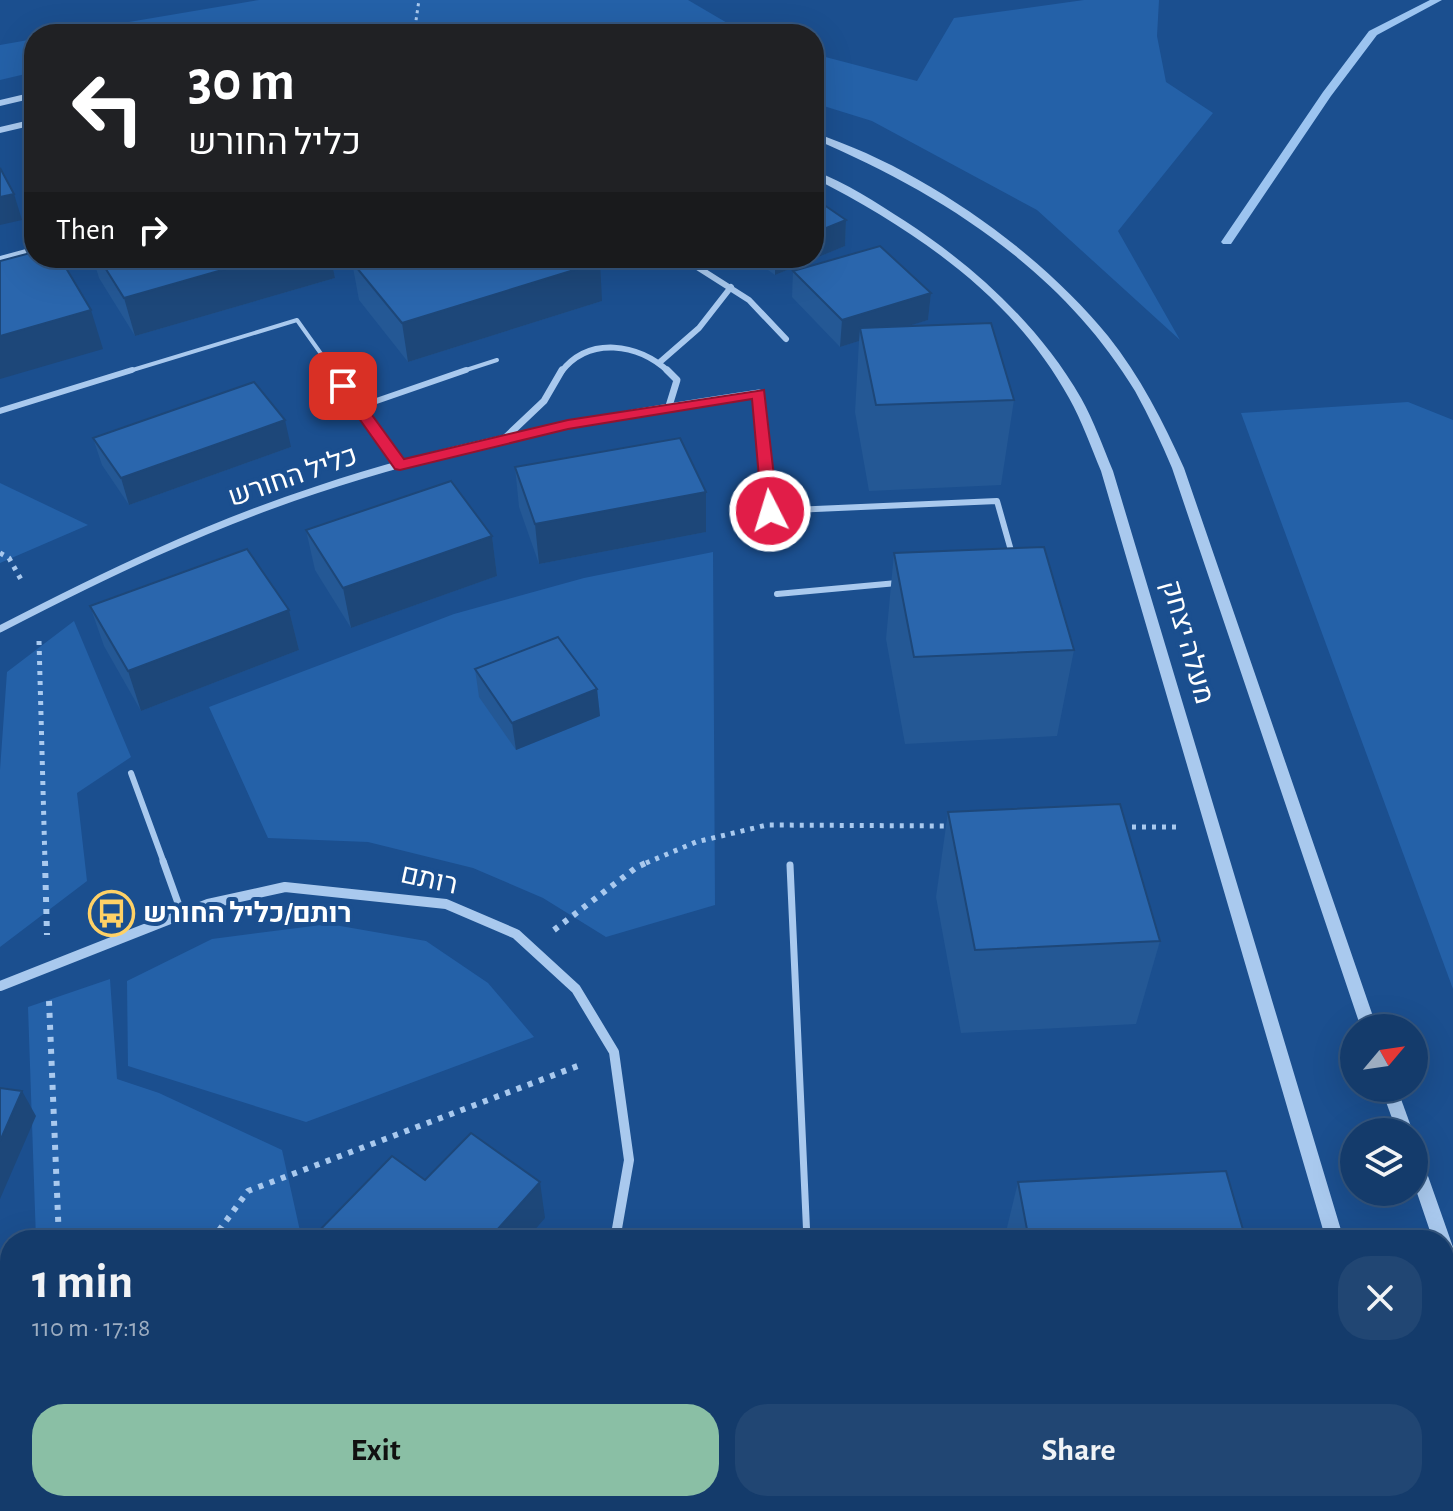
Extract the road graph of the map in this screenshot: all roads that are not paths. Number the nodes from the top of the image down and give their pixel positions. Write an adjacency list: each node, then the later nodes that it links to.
1 (24, 97): 2 (street)
2 (0, 103)
3 (24, 124): 4 (street)
4 (0, 130)
5 (824, 141): 28 (street, מעלה יצחק)
6 (824, 179): 32 (street, מעלה יצחק)
7 (24, 253): 8 (street)
8 (0, 259)
9 (700, 268): 10 (street)
10 (731, 287): 11 (street); 13 (street)
11 (786, 339)
12 (497, 360): 16 (lane)
13 (660, 362): 15 (street); 18 (street)
14 (759, 393): 15 (street, כליל החורש); 20 (lane)
15 (669, 406): 18 (street, כליל החורש)
16 (359, 407): 17 (lane); 19 (lane)
17 (0, 411)
18 (503, 440): 19 (street, כליל החורש)
19 (400, 465): 23 (street, כליל החורש)
20 (1013, 558)
21 (912, 582): 22 (lane)
22 (777, 594)
23 (0, 629)
24 (131, 773): 26 (lane)
25 (790, 865): 31 (lane)
26 (182, 914): 27 (street, רותם); 30 (street, רותם)
27 (0, 986)
28 (1364, 1014)
29 (1428, 1200): 33 (street)
30 (617, 1230)
31 (807, 1230)
32 (1332, 1230)
33 (1439, 1230)

